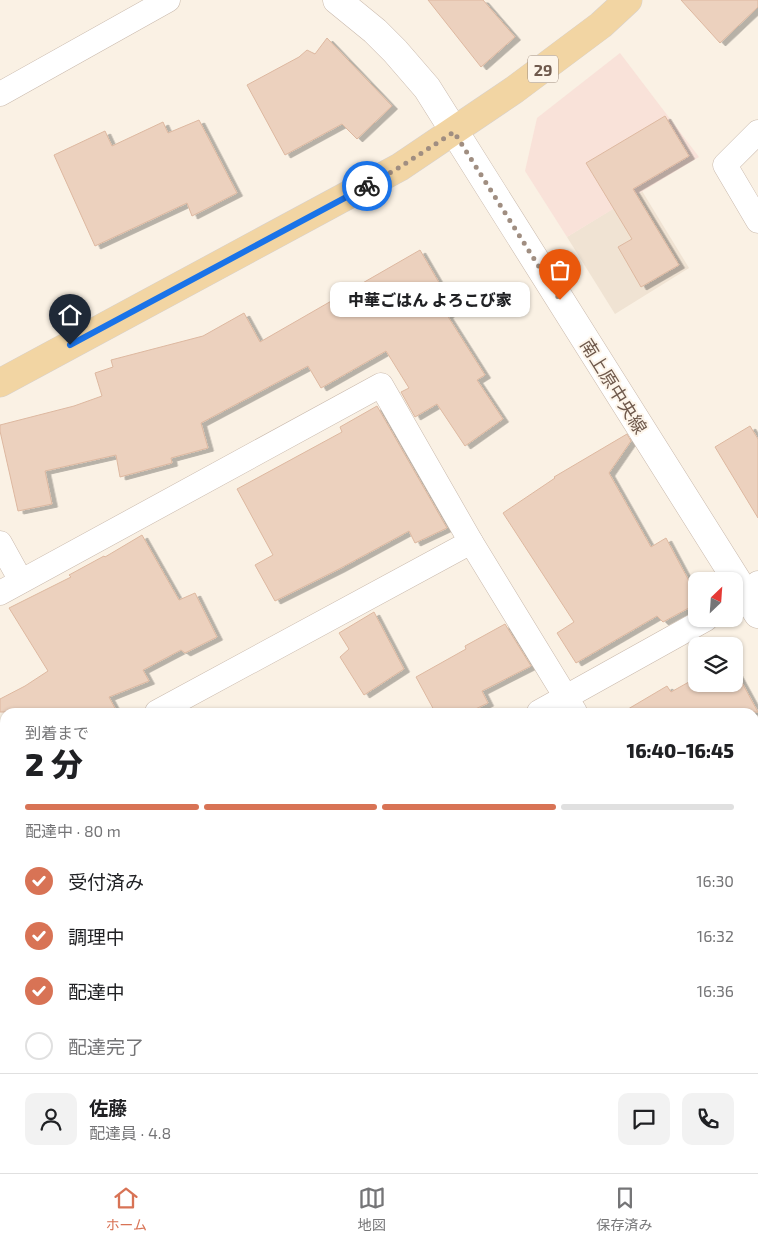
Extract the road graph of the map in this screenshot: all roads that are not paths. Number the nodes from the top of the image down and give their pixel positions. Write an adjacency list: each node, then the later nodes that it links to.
1 (168, 0): 4 (street)
2 (337, 0): 5 (street, 南上原中央線)
3 (628, 0): 5 (main road, 29)
4 (0, 94)
5 (454, 132): 8 (main road, 29); 13 (street, 南上原中央線)
6 (758, 132): 7 (street)
7 (758, 221)
8 (0, 383)
9 (471, 542): 11 (street); 15 (street); 16 (street)
10 (0, 543): 11 (street)
11 (21, 582): 12 (street)
12 (0, 593)
13 (749, 599)
14 (692, 628): 15 (street)
15 (571, 705): 17 (street)
16 (164, 708)
17 (557, 708)

